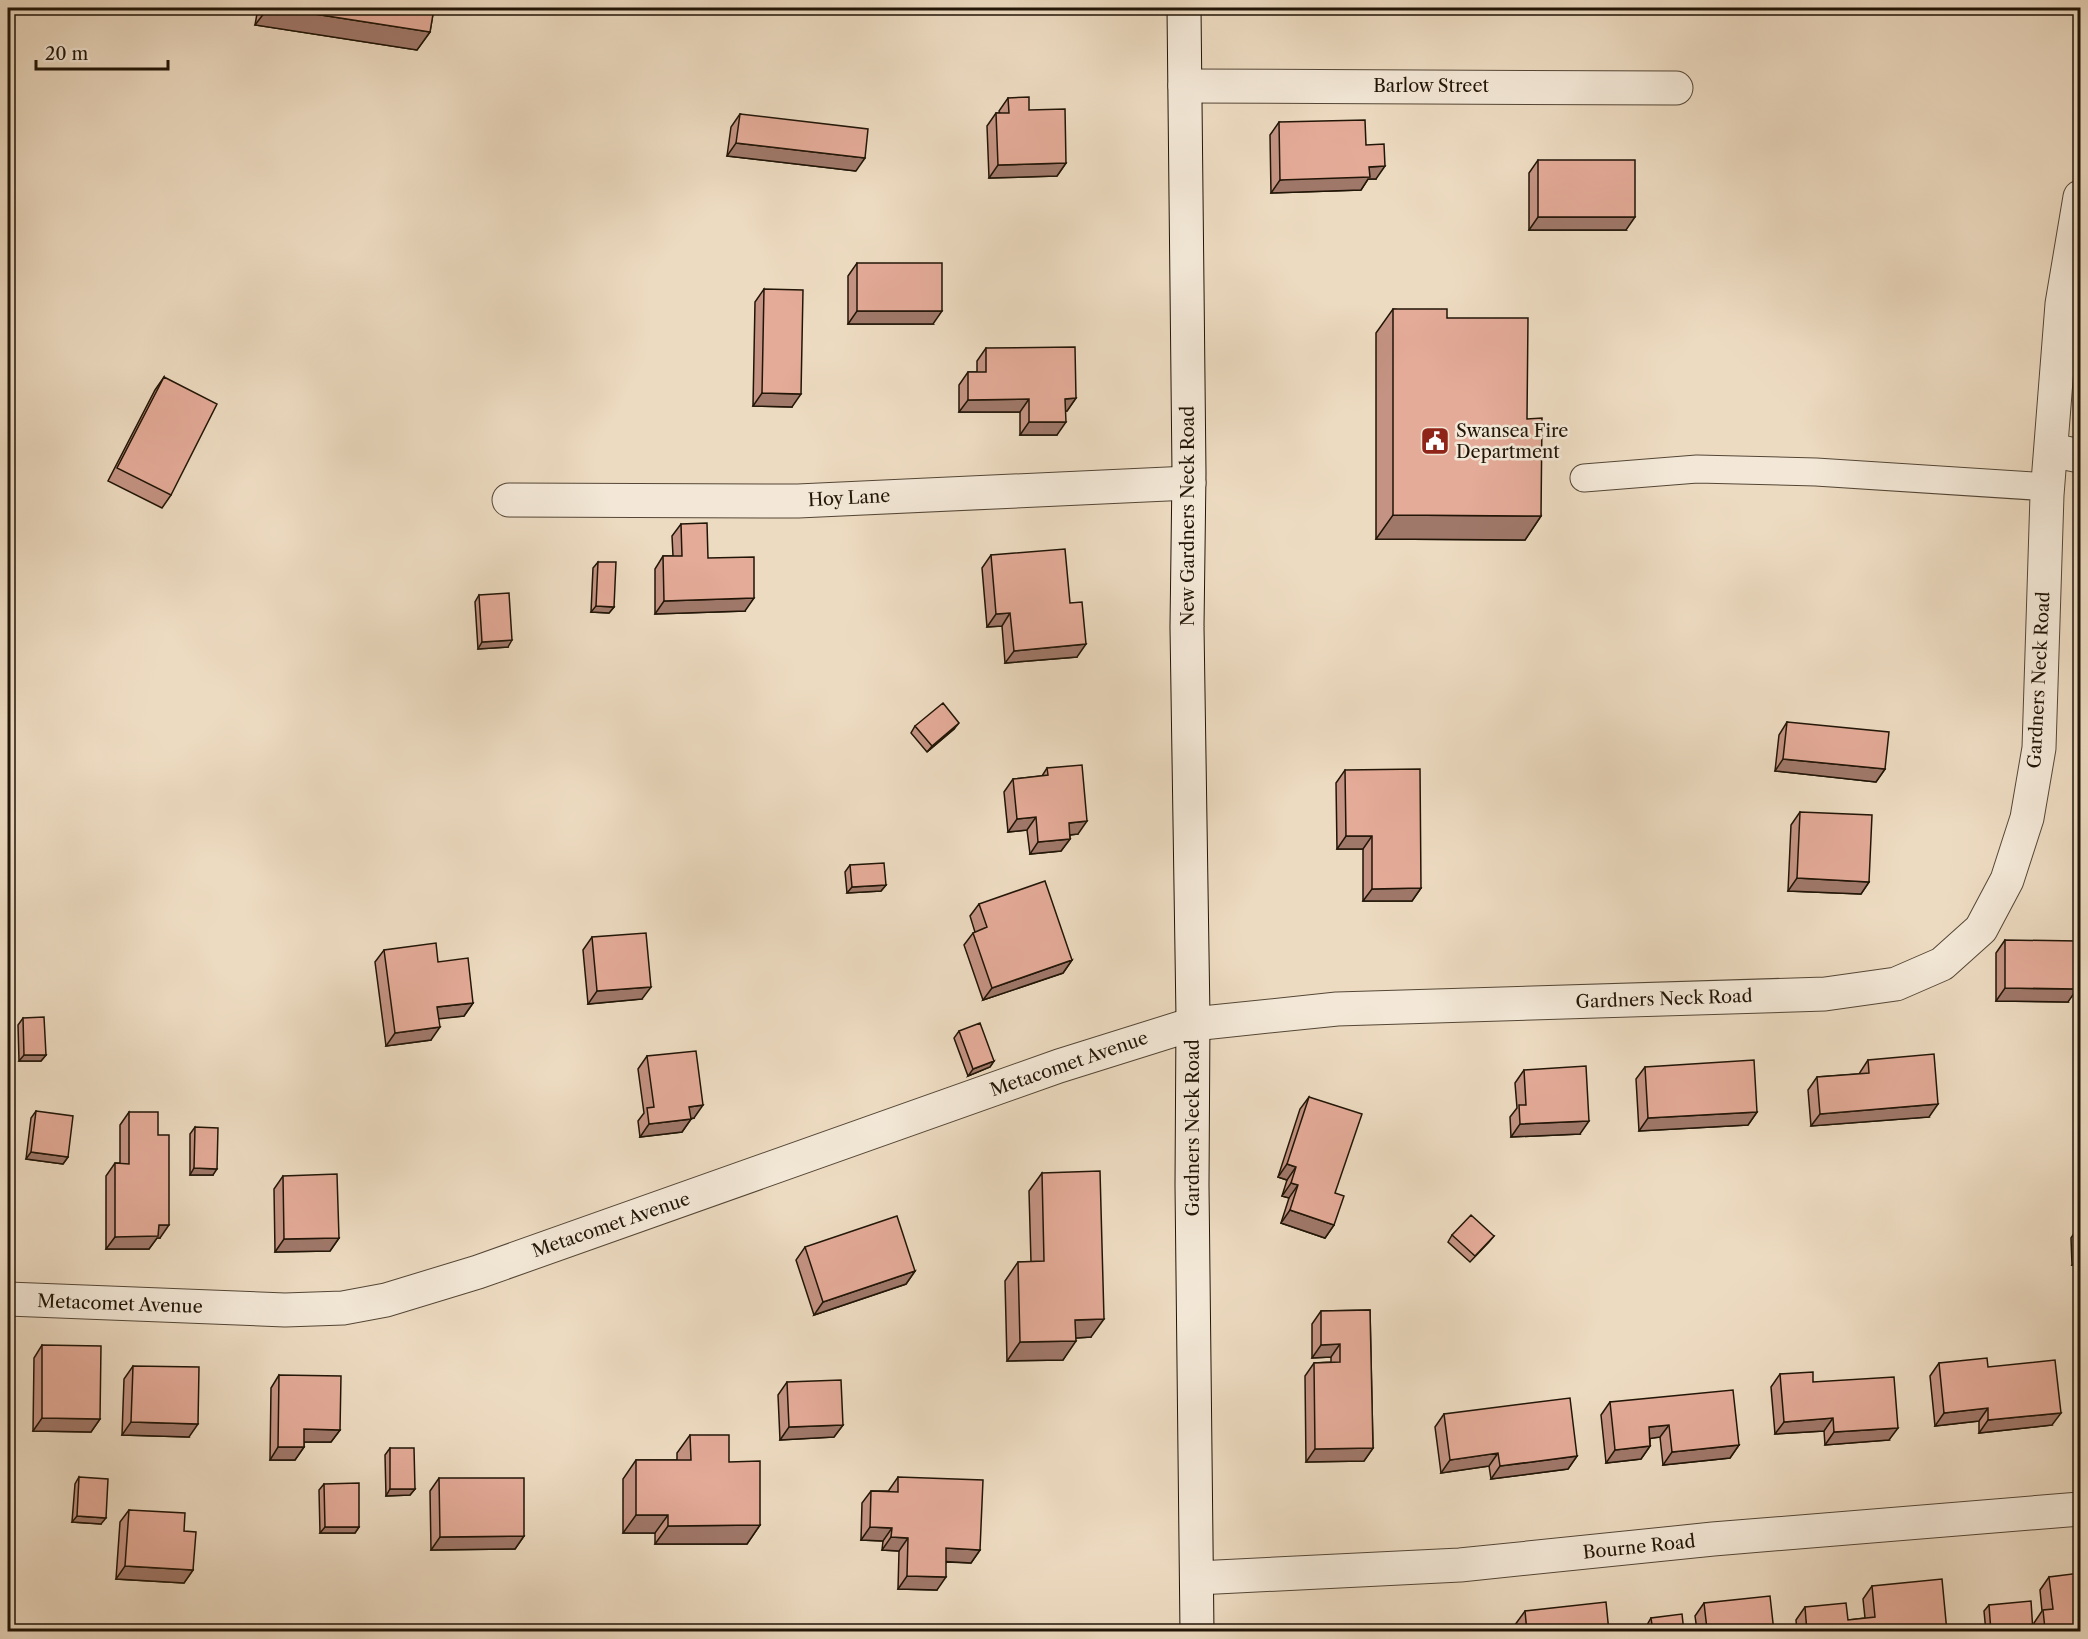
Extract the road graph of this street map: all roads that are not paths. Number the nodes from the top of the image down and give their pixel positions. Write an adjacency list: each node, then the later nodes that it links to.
1 (1184, 8): 2 (street, New Gardners Neck Road)
2 (1185, 86): 3 (street, Barlow Street); 7 (street, New Gardners Neck Road)
3 (1676, 87)
4 (2080, 198): 5 (street, Gardners Neck Road)
5 (2066, 453): 8 (street, Gardners Neck Road)
6 (1584, 478): 8 (lane)
7 (1188, 483): 9 (street, Hoy Lane); 10 (street, New Gardners Neck Road)
8 (2048, 487): 10 (street, Gardners Neck Road)
9 (509, 500)
10 (1193, 1024): 11 (street, Metacomet Avenue); 13 (street, Gardners Neck Road)
11 (8, 1299)
12 (2080, 1509): 13 (street, Bourne Road)
13 (1197, 1578): 14 (street, Gardners Neck Road)
14 (1197, 1632)

